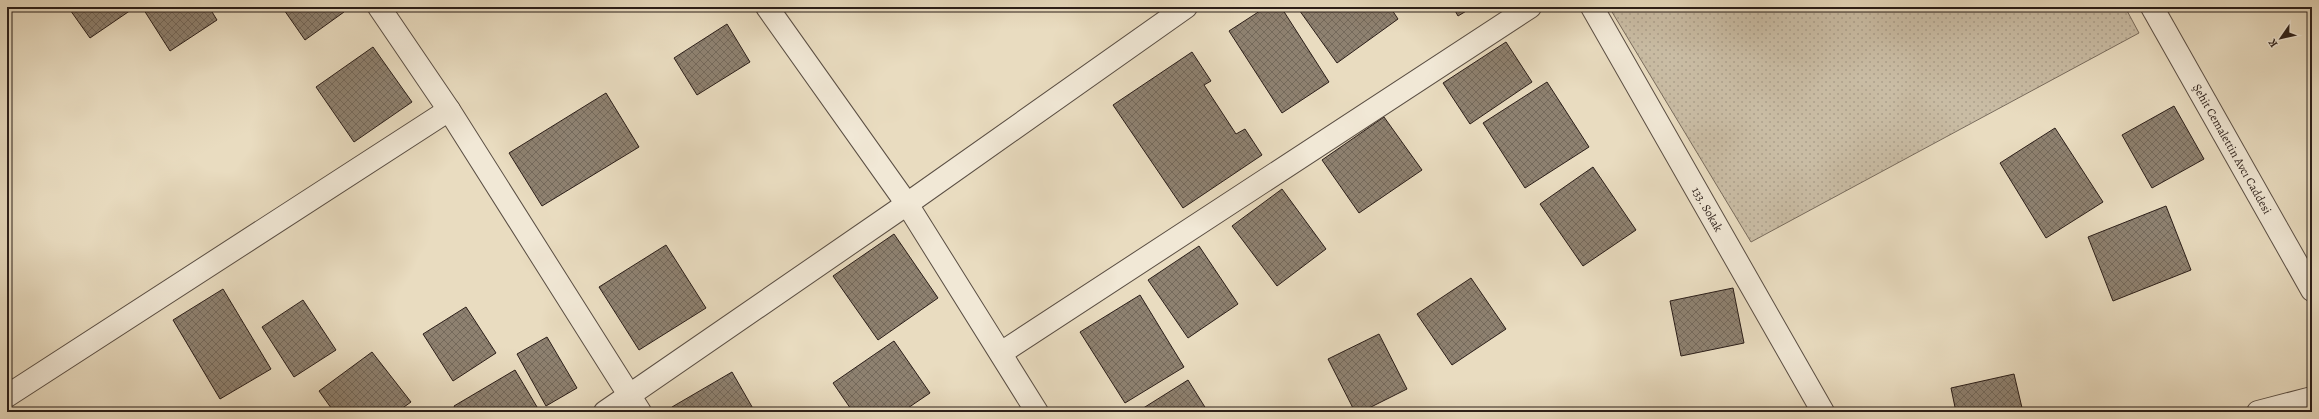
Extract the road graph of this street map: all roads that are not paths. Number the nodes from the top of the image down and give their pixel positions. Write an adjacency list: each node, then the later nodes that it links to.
1 (379, 7): 7 (street)
2 (767, 7): 8 (street)
3 (1186, 7): 8 (street)
4 (1530, 7): 10 (street)
5 (1592, 7): 16 (street, 133. Sokak)
6 (2152, 7): 9 (street, Şehit Cemalettin Avcı Caddesi)
7 (449, 110): 11 (street); 13 (street)
8 (907, 204): 10 (street); 13 (street)
9 (2312, 290)
10 (1001, 353): 15 (street)
11 (7, 396)
12 (2312, 398): 17 (street)
13 (634, 404): 14 (street)
14 (605, 412)
15 (1037, 412)
16 (1823, 412)
17 (2258, 412)

